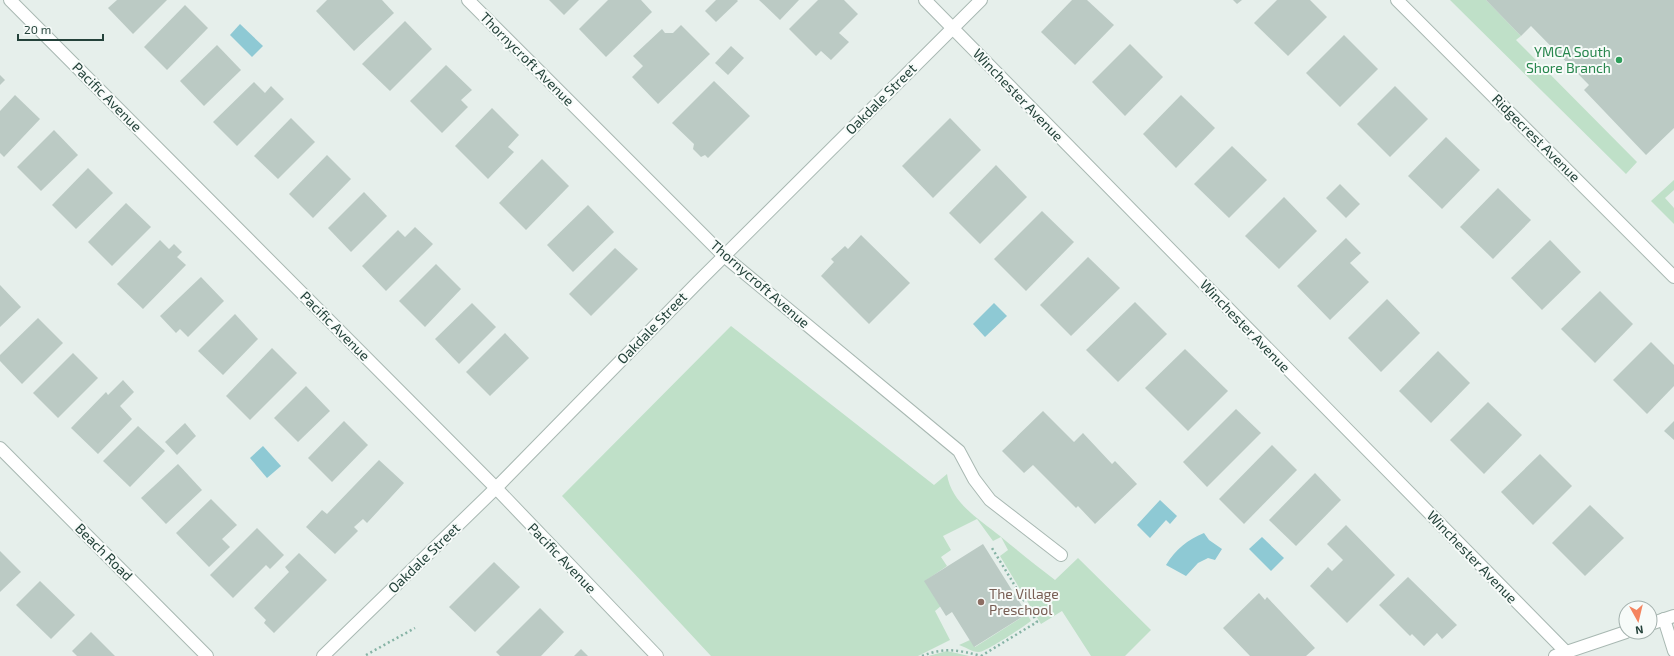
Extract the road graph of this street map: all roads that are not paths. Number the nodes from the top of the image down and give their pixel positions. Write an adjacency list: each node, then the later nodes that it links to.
1 (10, 0): 10 (street, Pacific Avenue)
2 (468, 0): 7 (street, Thornycroft Avenue)
3 (925, 0): 6 (street, Winchester Avenue)
4 (981, 0): 6 (street, Oakdale Street)
5 (1397, 0): 8 (street, Ridgecrest Avenue)
6 (953, 28): 7 (street, Oakdale Street); 16 (street, Winchester Avenue)
7 (724, 256): 10 (street, Oakdale Street); 11 (street, Thornycroft Avenue)
8 (1674, 277)
9 (0, 448): 17 (street, Beach Road)
10 (496, 488): 18 (street, Oakdale Street); 19 (street, Pacific Avenue)
11 (1061, 556)
12 (1669, 617): 13 (street); 15 (street)
13 (1658, 621)
14 (1618, 635): 16 (street)
15 (1674, 651)
16 (1560, 654)
17 (207, 656)
18 (323, 656)
19 (657, 656)

